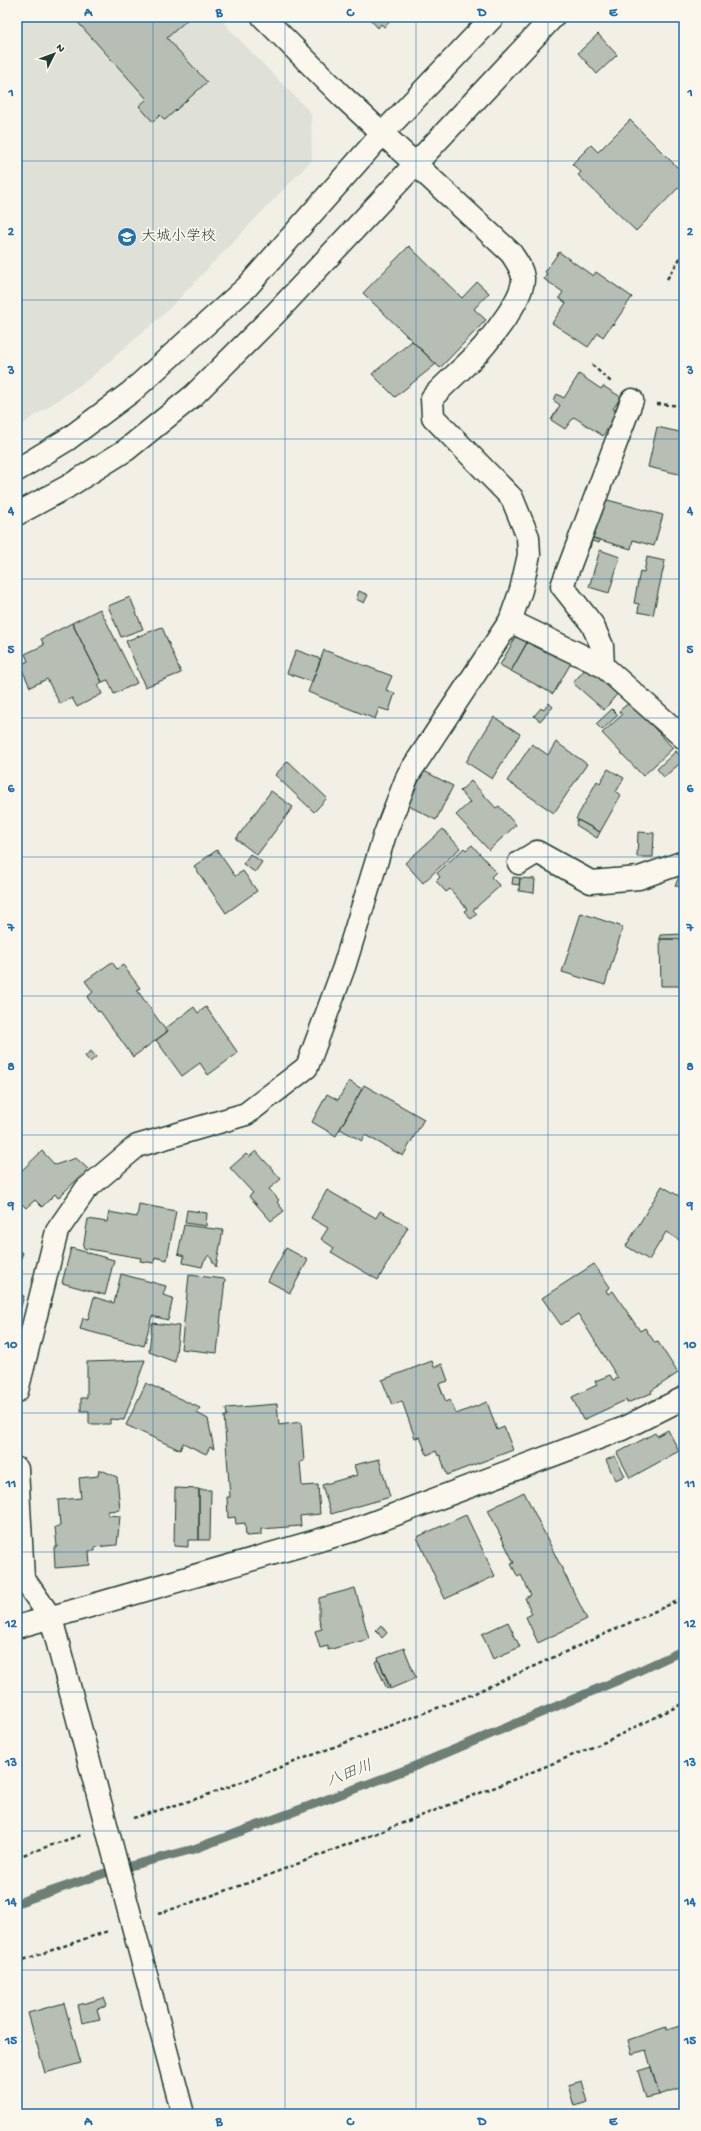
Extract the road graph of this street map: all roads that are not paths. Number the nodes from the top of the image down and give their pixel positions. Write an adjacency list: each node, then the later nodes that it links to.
1 (263, 17): 4 (street)
2 (493, 17): 4 (street)
3 (554, 17): 5 (street)
4 (382, 134): 5 (street); 7 (street)
5 (414, 165): 8 (street); 9 (street)
6 (632, 400): 10 (street)
7 (17, 470)
8 (17, 514)
9 (510, 621): 10 (street); 14 (street)
10 (603, 666): 11 (street)
11 (684, 738)
12 (684, 862): 13 (street)
13 (519, 863)
14 (17, 1392)
15 (684, 1398): 17 (street)
16 (17, 1469): 17 (street)
17 (51, 1618): 18 (street); 19 (street)
18 (17, 1627)
19 (183, 2114)

